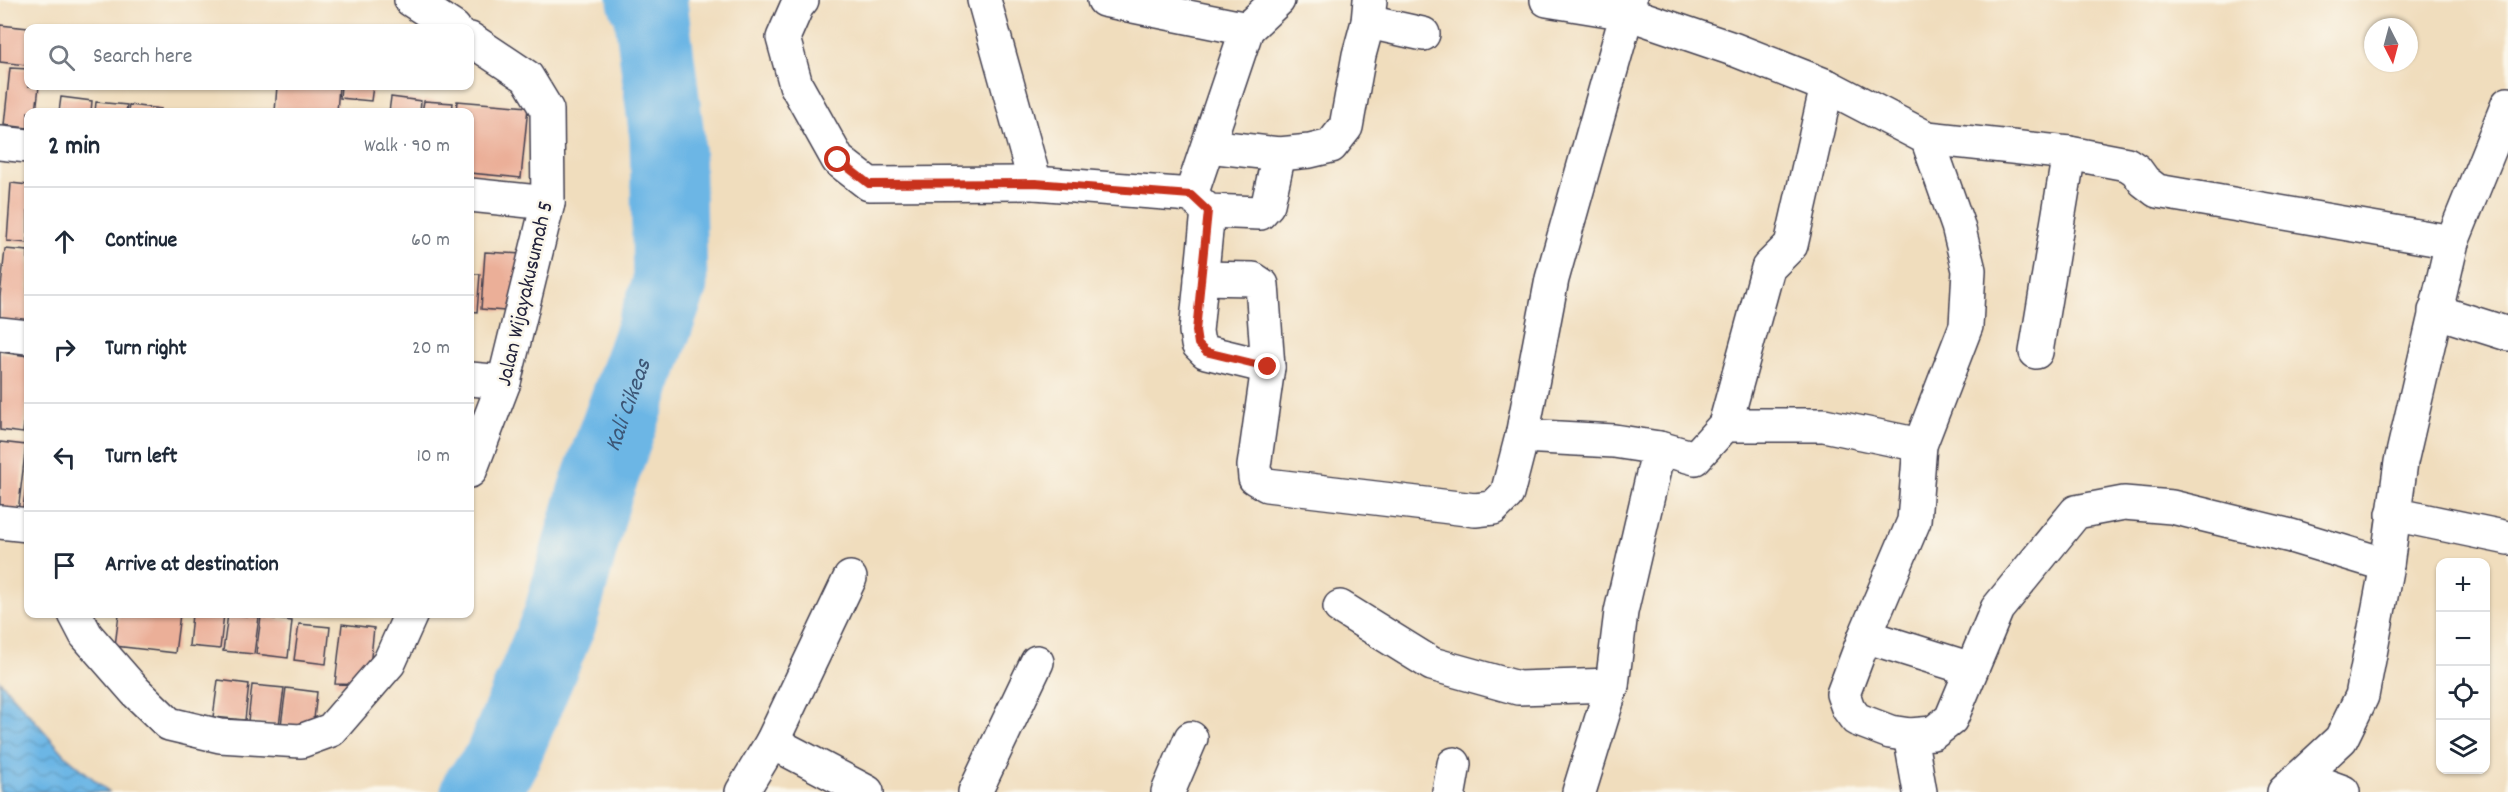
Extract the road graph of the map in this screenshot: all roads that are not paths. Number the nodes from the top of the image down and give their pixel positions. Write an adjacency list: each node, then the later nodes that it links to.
1 (411, 0): 9 (street)
2 (802, 0): 21 (street)
3 (984, 0): 21 (street)
4 (1104, 0): 10 (street)
5 (1278, 0): 10 (street)
6 (1547, 0): 7 (street)
7 (1628, 7): 13 (street); 36 (street)
8 (1369, 11): 11 (street); 20 (street)
9 (448, 24)
10 (1247, 29): 18 (street)
11 (1422, 34)
12 (474, 42): 23 (street, Jalan Wijayakusumah 5)
13 (1827, 86): 15 (street); 35 (street)
14 (2508, 104): 25 (street)
15 (1927, 138): 19 (street); 37 (street)
16 (0, 143): 17 (street)
17 (24, 146)
18 (1208, 146): 20 (street); 24 (street)
19 (2069, 153): 25 (street); 31 (street)
20 (1279, 154): 24 (street)
21 (1035, 183): 24 (street)
22 (474, 195): 23 (street)
23 (548, 203): 34 (street, Jalan Wijayakusumah 5)
24 (1200, 203): 26 (street)
25 (2452, 242): 27 (street)
26 (1201, 278): 32 (street); 32 (street)
27 (2435, 311): 29 (street); 40 (street)
28 (0, 334): 30 (street)
29 (2508, 334)
30 (24, 337)
31 (2036, 352)
32 (1268, 367): 36 (street)
33 (474, 379): 34 (street)
34 (504, 382): 39 (street, Jalan Wijayakusumah 5)
35 (1725, 425): 37 (street); 38 (street)
36 (1522, 436): 38 (street)
37 (1920, 446): 47 (street)
38 (1659, 448): 50 (street)
39 (474, 461)
40 (2393, 514): 41 (street); 42 (street)
41 (2508, 538)
42 (2387, 565): 49 (street); 54 (street)
43 (850, 578): 53 (street)
44 (1340, 608): 50 (street)
45 (77, 618): 46 (street)
46 (409, 618)
47 (1865, 636): 49 (street); 51 (street)
48 (1037, 662): 57 (street)
49 (1971, 669): 51 (street)
50 (1612, 685): 59 (street)
51 (1910, 735): 60 (street)
52 (1191, 738): 58 (street)
53 (772, 742): 55 (street); 56 (street)
54 (2293, 784): 61 (street)
55 (742, 792)
56 (867, 792)
57 (975, 792)
58 (1167, 792)
59 (1579, 792)
60 (1920, 792)
61 (2343, 792)

